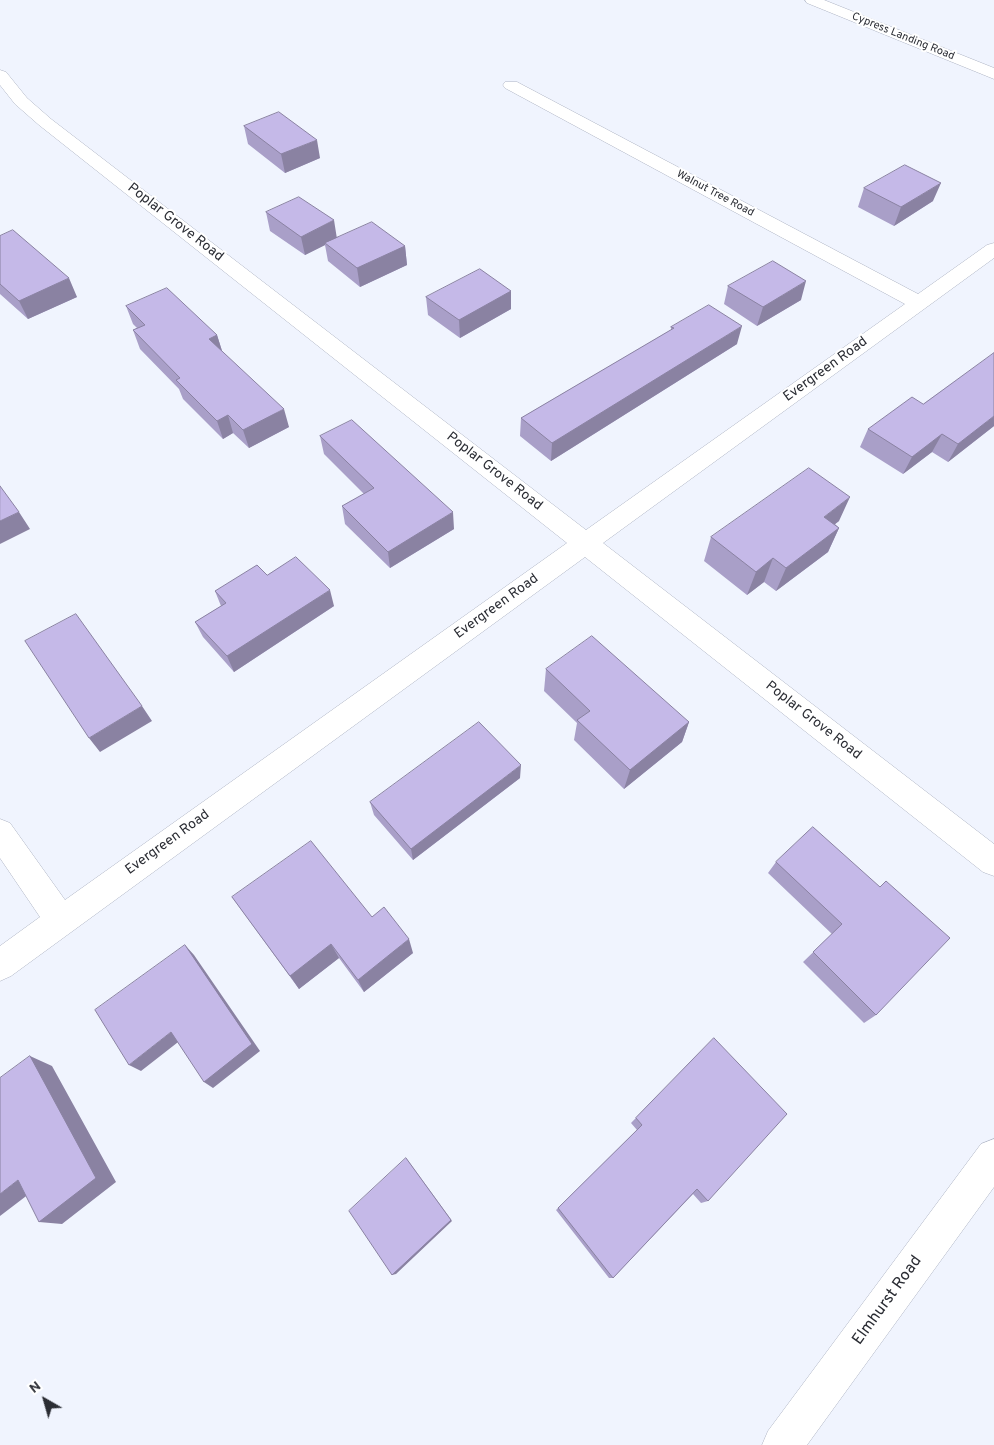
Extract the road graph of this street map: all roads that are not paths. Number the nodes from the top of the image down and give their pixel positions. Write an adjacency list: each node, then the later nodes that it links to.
1 (819, 1): 2 (street, Cypress Landing Road)
2 (994, 74)
3 (0, 75): 7 (street, Poplar Grove Road)
4 (511, 84): 6 (street, Walnut Tree Road)
5 (994, 249): 6 (street, Evergreen Road)
6 (920, 303): 7 (street, Evergreen Road)
7 (586, 543): 9 (street, Poplar Grove Road); 10 (street, Evergreen Road)
8 (0, 833): 10 (street)
9 (994, 862)
10 (61, 921): 11 (street, Evergreen Road)
11 (0, 965)
12 (994, 1157): 13 (street, Elmhurst Road)
13 (782, 1445)

